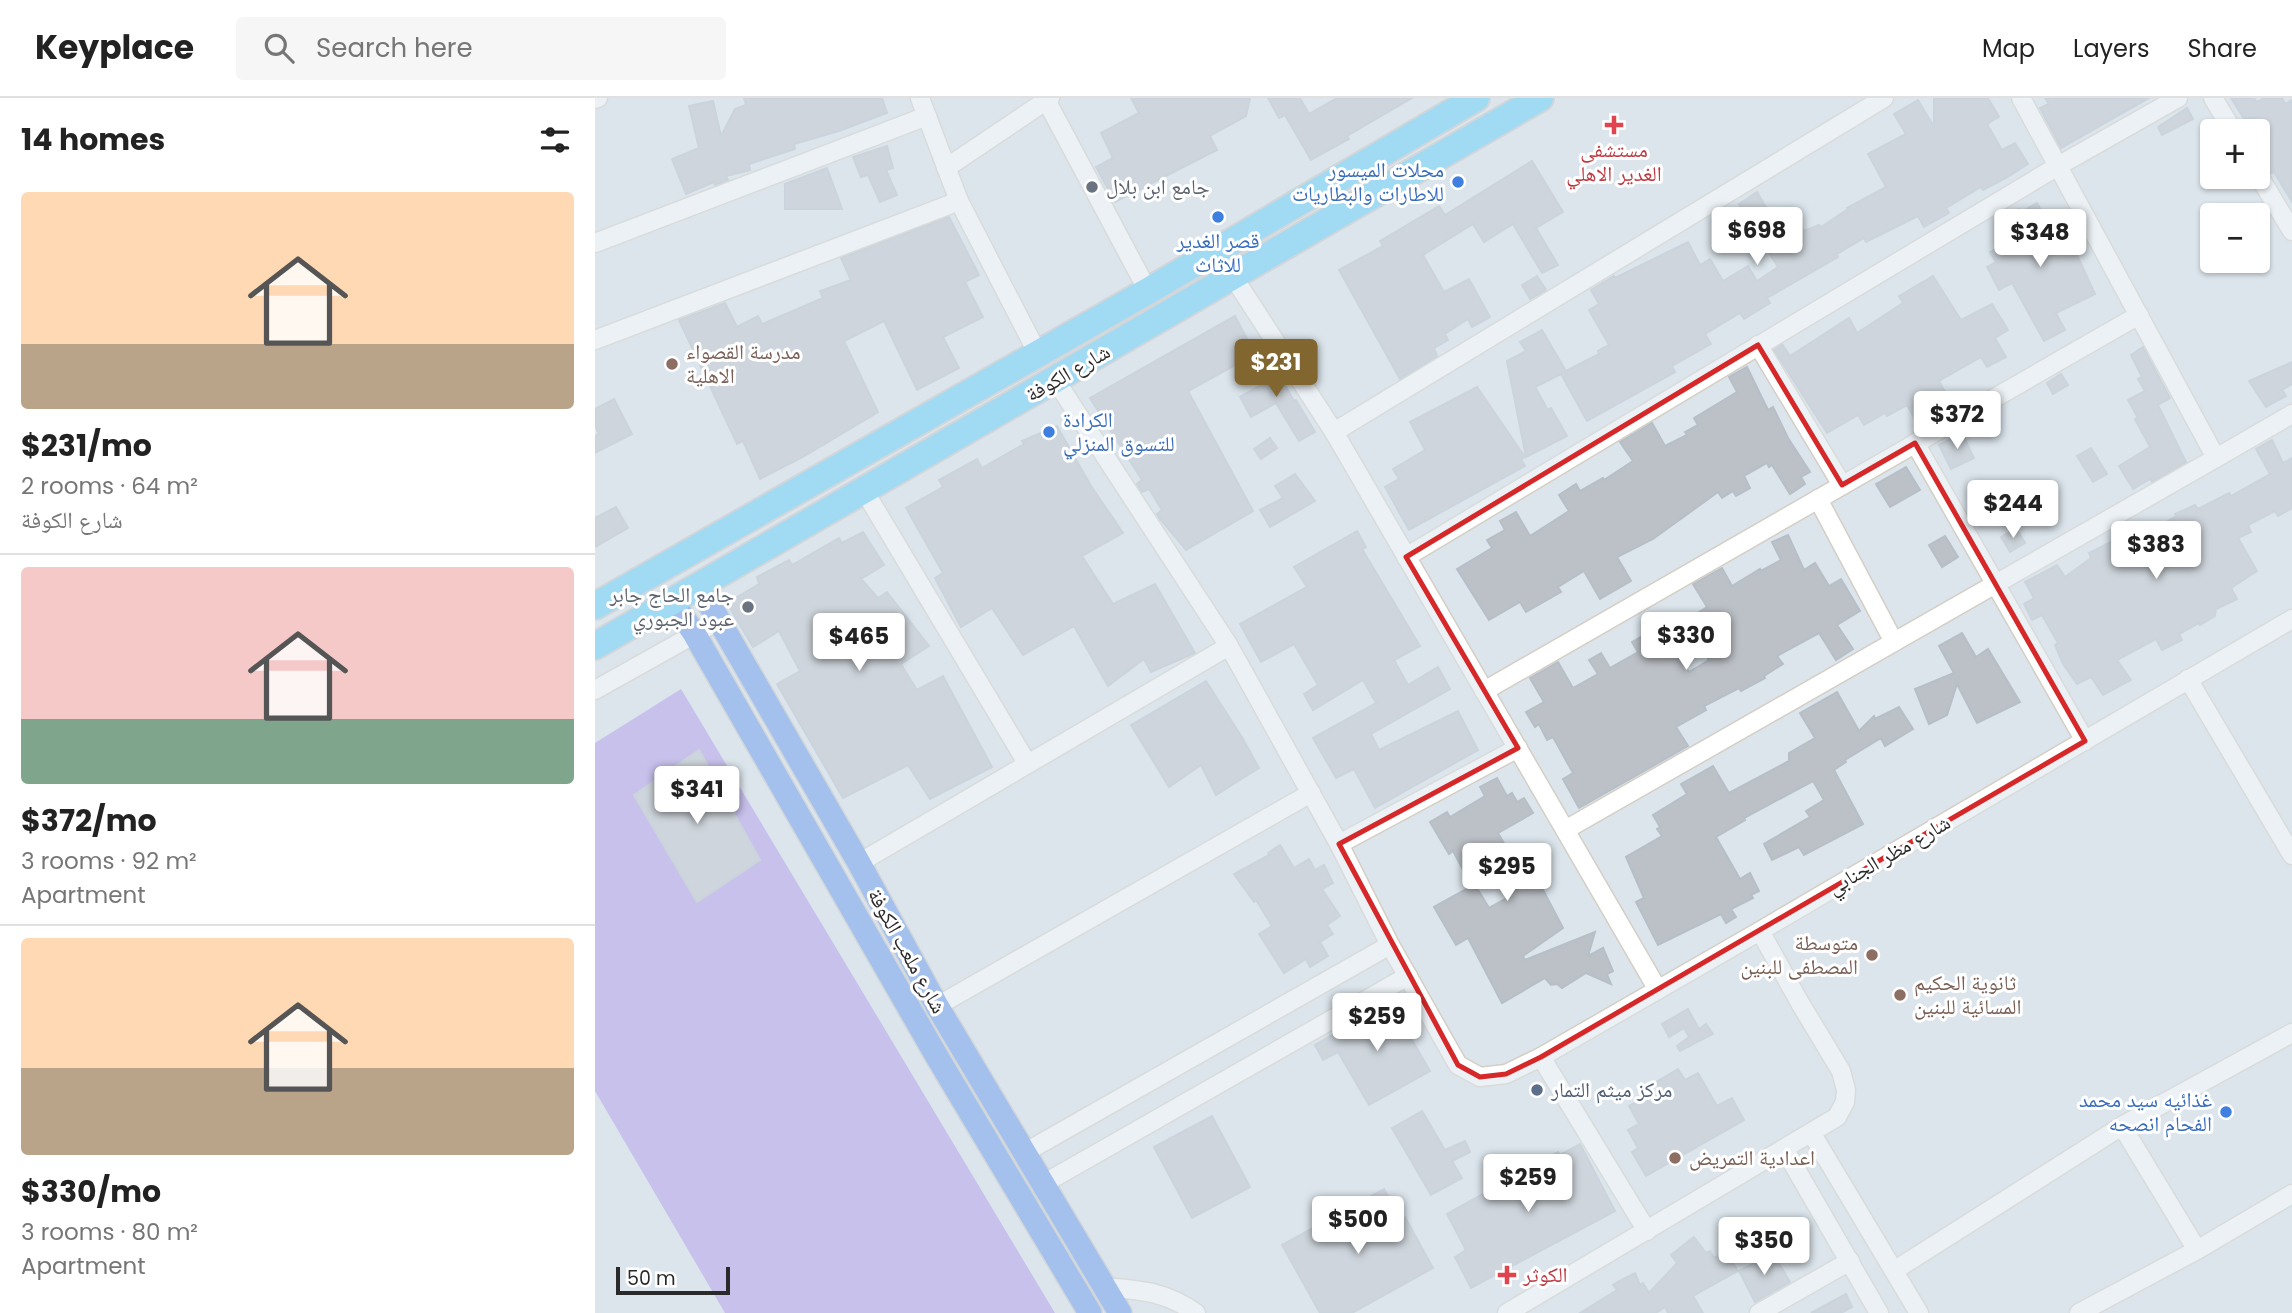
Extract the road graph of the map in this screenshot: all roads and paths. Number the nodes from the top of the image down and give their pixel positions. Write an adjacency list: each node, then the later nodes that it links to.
1 (920, 98): 9 (street)
2 (1476, 98): 18 (highway, شارع الكوفة)
3 (1540, 98): 17 (highway, شارع الكوفة)
4 (1884, 98): 25 (street)
5 (2021, 98): 11 (street)
6 (2178, 98): 11 (street)
7 (2213, 98): 10 (street)
8 (1047, 99): 12 (street); 18 (street)
9 (927, 116): 12 (street); 16 (street)
10 (2226, 119)
11 (2058, 166): 19 (street); 21 (street)
12 (946, 168): 14 (street)
13 (2267, 189): 15 (street)
14 (959, 201): 20 (street); 22 (street)
15 (2290, 224)
16 (595, 243)
17 (1233, 275): 23 (highway, شارع الكوفة); 25 (street)
18 (1148, 291): 22 (highway, شارع الكوفة)
19 (2139, 315): 26 (street); 27 (street)
20 (595, 340)
21 (1758, 345): 28 (street); 31 (street)
22 (1038, 354): 35 (highway, شارع الكوفة)
23 (1056, 381): 29 (highway, شارع الكوفة); 42 (street)
24 (2292, 414): 27 (street)
25 (1334, 432): 31 (street)
26 (1915, 443): 28 (street); 32 (street)
27 (2216, 458): 32 (street)
28 (1842, 485): 30 (street)
29 (865, 492): 33 (highway, شارع الكوفة); 48 (street)
30 (1818, 499): 40 (street); 45 (street)
31 (1406, 557): 45 (street)
32 (1996, 583): 40 (street); 46 (street)
33 (699, 586): 34 (highway, شارع الكوفة); 37 (main road, شارع ملعب الكوفة)
34 (671, 601): 38 (highway, شارع الكوفة); 39 (main road, شارع ملعب الكوفة)
35 (598, 604): 38 (highway)
36 (2292, 619): 43 (street, شارع مظر الجنابي)
37 (719, 620): 39 (street); 53 (main road, شارع ملعب الكوفة)
38 (626, 629): 41 (highway, شارع الكوفة)
39 (694, 633): 44 (street); 61 (main road, شارع ملعب الكوفة)
40 (1894, 642): 50 (street)
41 (595, 646)
42 (1229, 646): 48 (street); 49 (street)
43 (2188, 680): 46 (street, شارع مظر الجنابي); 52 (street)
44 (595, 690)
45 (1484, 691): 47 (street)
46 (2085, 741): 54 (street, شارع مظر الجنابي)
47 (1518, 748): 50 (street); 51 (street)
48 (1027, 763): 53 (street)
49 (1311, 793): 51 (street); 58 (street)
50 (1565, 830): 57 (street)
51 (1339, 844): 55 (street)
52 (2292, 855)
53 (859, 863): 58 (main road, شارع ملعب الكوفة)
54 (1760, 931): 57 (street, شارع مظر الجنابي); 66 (street)
55 (1390, 944): 56 (street); 68 (street)
56 (1408, 976): 62 (street, شارع مظر الجنابي); 69 (street)
57 (1658, 989): 62 (street, شارع مظر الجنابي)
58 (937, 1006): 60 (main road, شارع ملعب الكوفة)
59 (2292, 1033): 65 (street)
60 (957, 1041): 61 (main road); 63 (main road, شارع ملعب الكوفة)
61 (936, 1055): 64 (main road, شارع ملعب الكوفة)
62 (1541, 1057): 71 (street)
63 (984, 1085): 64 (main road); 68 (main road, شارع ملعب الكوفة)
64 (962, 1099): 76 (main road, شارع ملعب الكوفة)
65 (2122, 1126): 72 (street); 74 (street)
66 (1812, 1133): 67 (street); 74 (street)
67 (1785, 1150): 71 (street); 73 (street)
68 (1024, 1153): 69 (main road, شارع ملعب الكوفة)
69 (1043, 1184): 75 (main road, شارع ملعب الكوفة)
70 (2292, 1194): 72 (street)
71 (1647, 1231): 79 (street)
72 (2197, 1250): 83 (street)
73 (1850, 1261): 80 (street); 81 (street)
74 (1895, 1270): 82 (street)
75 (1104, 1287): 77 (main road, شارع ملعب الكوفة); 78 (street)
76 (1090, 1313)
77 (1120, 1313)
78 (1196, 1313)
79 (1507, 1313)
80 (1759, 1313)
81 (1879, 1313)
82 (1919, 1313)
83 (2079, 1313)

